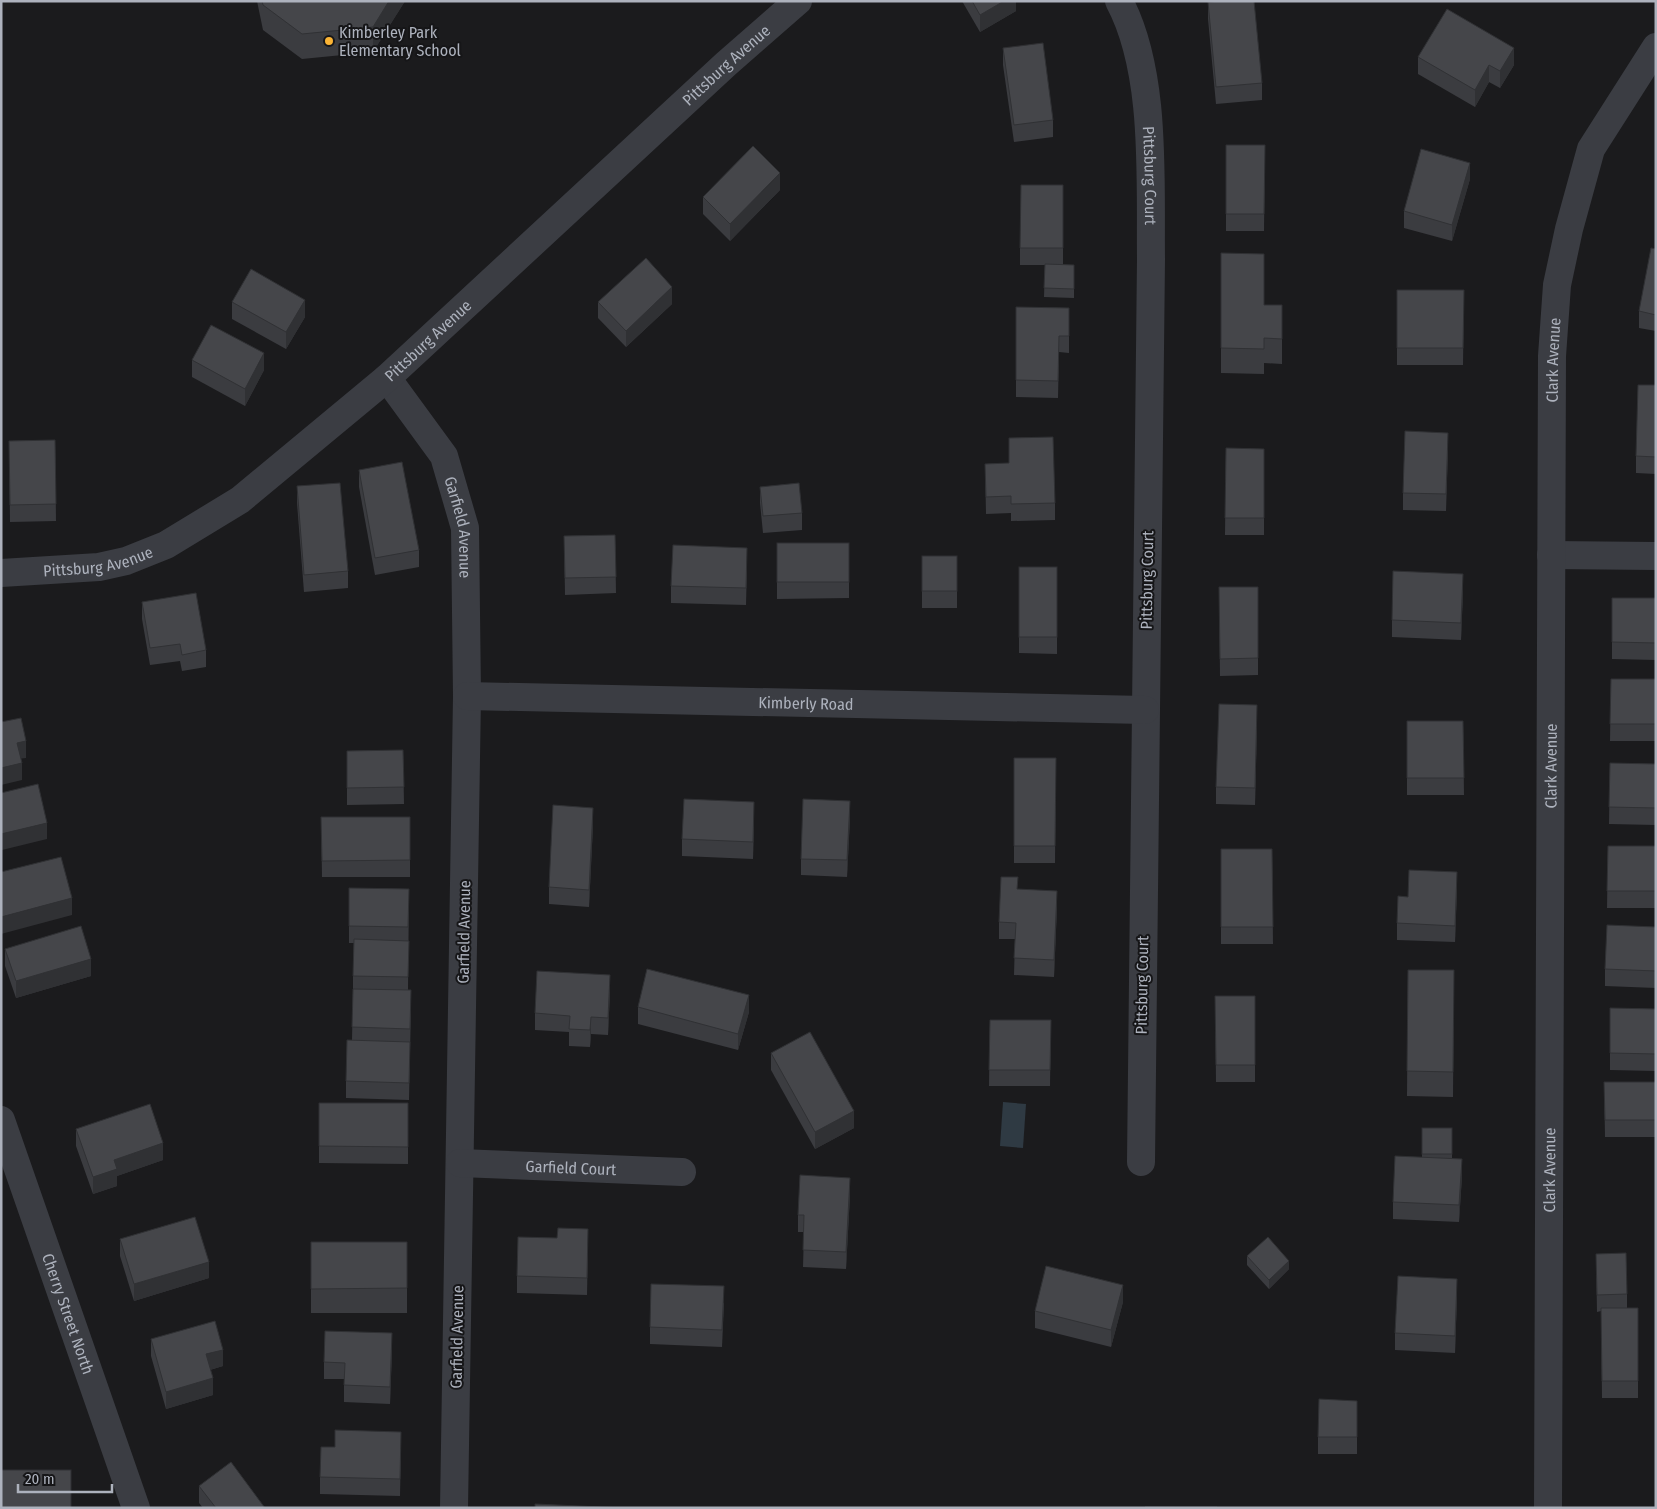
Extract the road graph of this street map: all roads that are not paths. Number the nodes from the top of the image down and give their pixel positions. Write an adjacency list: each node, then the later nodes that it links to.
1 (798, 1): 4 (street, Pittsburg Avenue)
2 (1119, 1): 9 (street, Pittsburg Court)
3 (1656, 47): 5 (street, Clark Avenue)
4 (387, 378): 7 (street, Pittsburg Avenue); 8 (street, Garfield Avenue)
5 (1551, 555): 6 (street); 16 (street, Clark Avenue)
6 (1656, 556)
7 (1, 573)
8 (467, 696): 9 (street, Kimberly Road); 12 (street, Garfield Avenue)
9 (1145, 710): 11 (street, Pittsburg Court)
10 (1, 1120): 14 (street, Cherry Street North)
11 (1141, 1162)
12 (460, 1163): 13 (street, Garfield Court); 15 (street, Garfield Avenue)
13 (682, 1172)
14 (136, 1508)
15 (454, 1508)
16 (1548, 1508)

